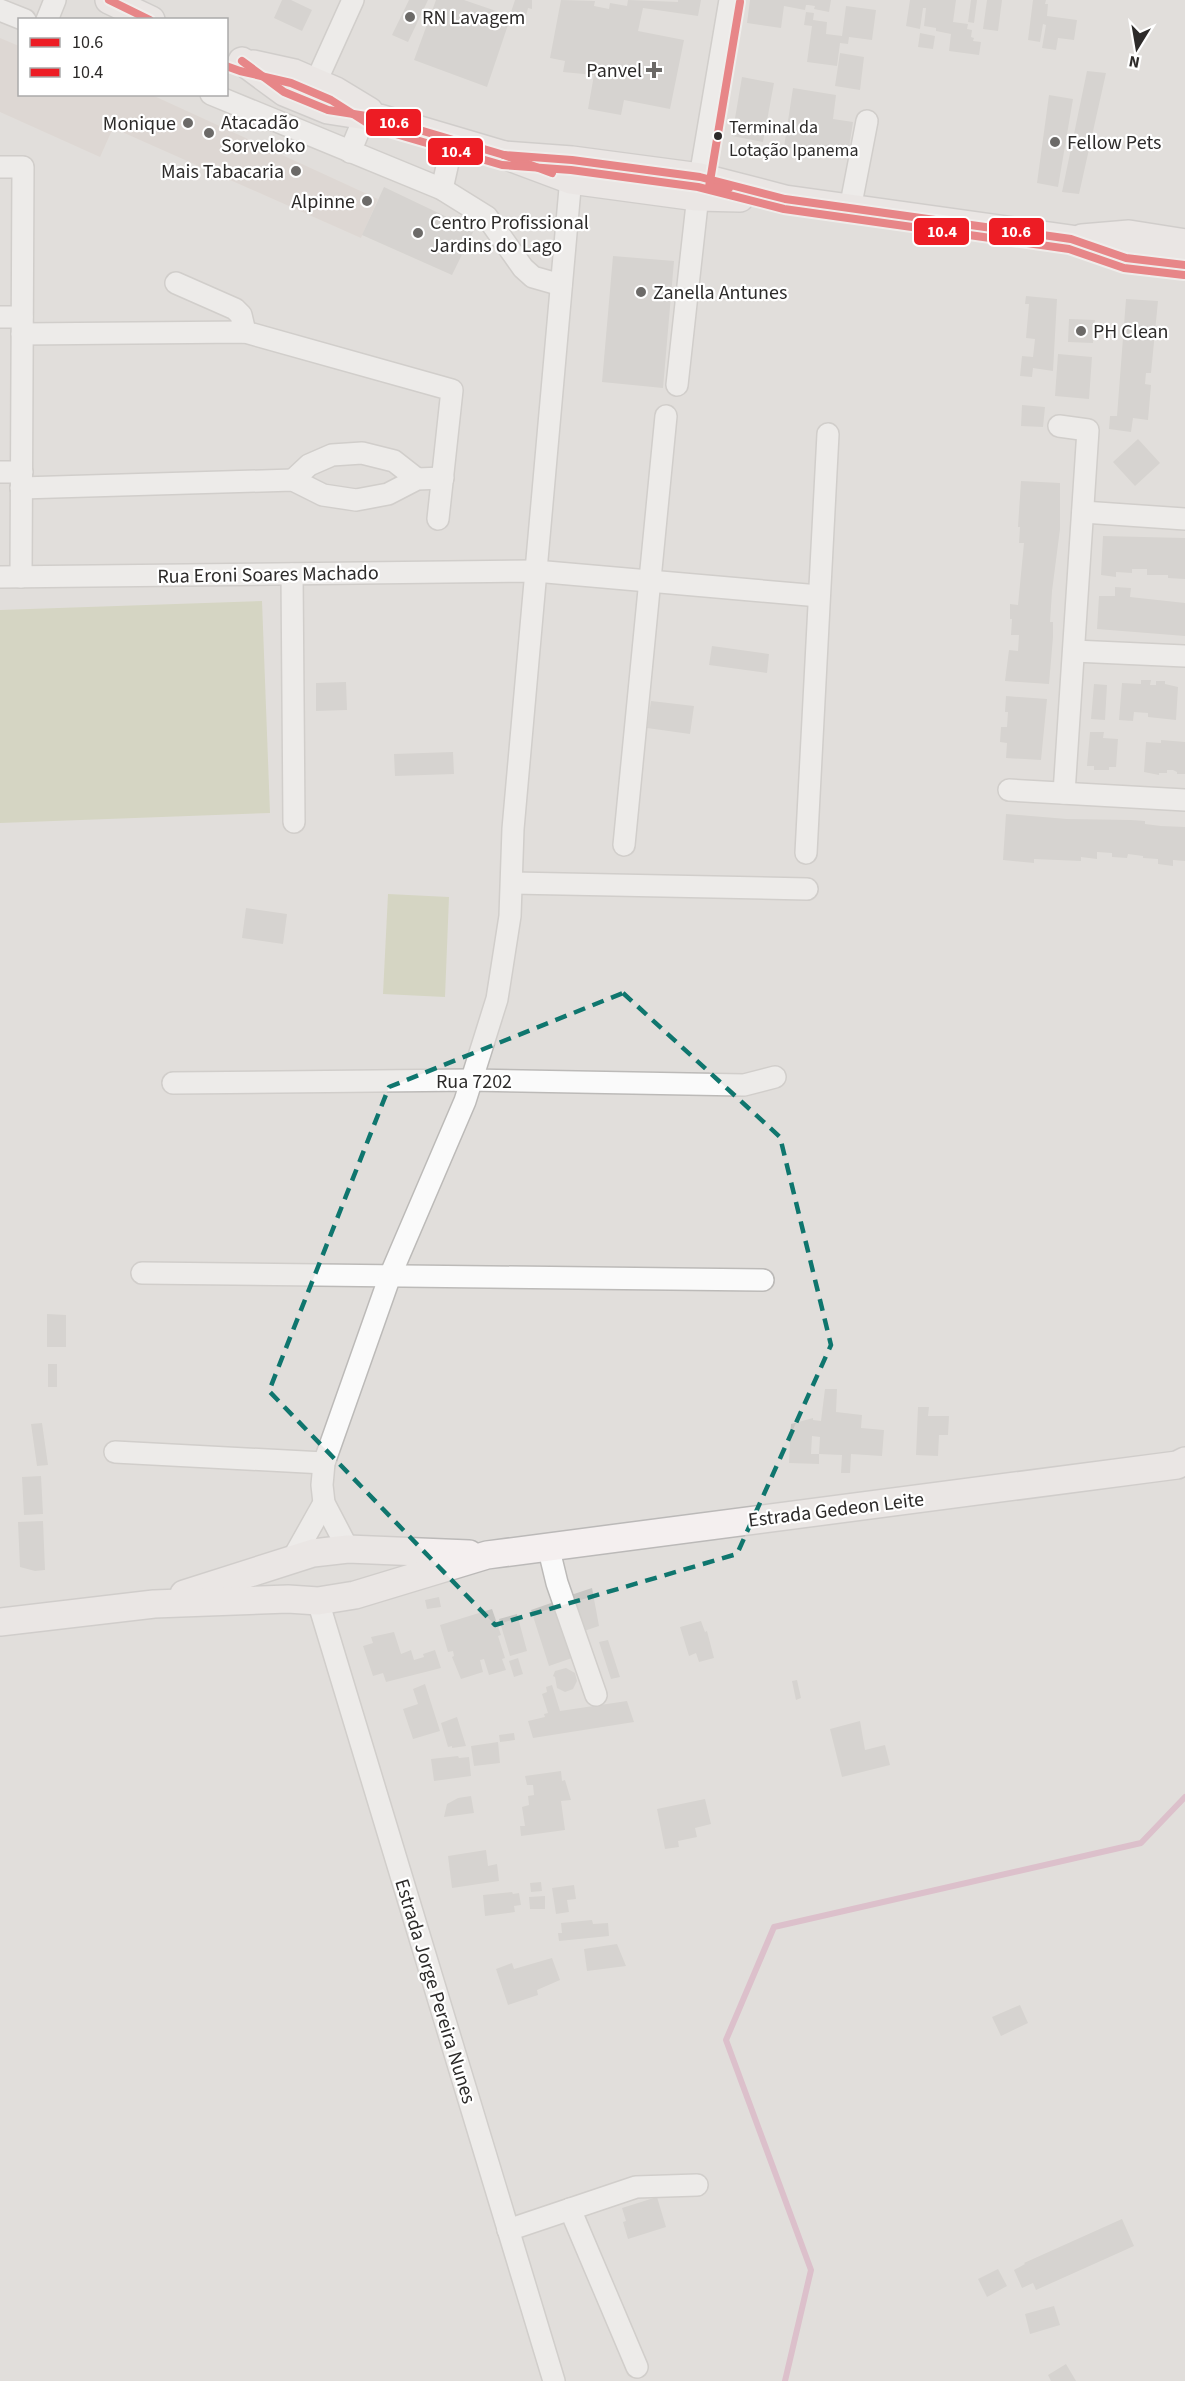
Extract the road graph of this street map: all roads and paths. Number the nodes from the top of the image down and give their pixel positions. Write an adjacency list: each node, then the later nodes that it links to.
1 (54, 0): 7 (street)
2 (354, 0): 10 (street)
3 (730, 0): 19 (street)
4 (116, 8): 8 (main road)
5 (0, 10): 6 (street)
6 (21, 18)
7 (48, 18)
8 (145, 18)
9 (234, 57): 10 (main road)
10 (305, 93): 12 (main road); 14 (street)
11 (216, 96): 14 (street)
12 (372, 117): 15 (main road); 16 (street)
13 (867, 121): 21 (street)
14 (281, 123): 16 (street)
15 (453, 140): 18 (main road); 20 (street)
16 (350, 152): 20 (street)
17 (0, 167): 28 (street)
18 (572, 170): 19 (main road); 26 (street)
19 (698, 187): 21 (main road); 30 (street)
20 (442, 189): 26 (street)
21 (850, 208): 22 (main road)
22 (1071, 239): 23 (main road); 24 (main road)
23 (1185, 243)
24 (1185, 265)
25 (176, 283): 29 (street)
26 (561, 285): 42 (street)
27 (0, 317): 28 (street)
28 (22, 326): 29 (street); 37 (street)
29 (245, 332): 35 (street)
30 (677, 385)
31 (666, 416): 45 (street)
32 (1059, 426): 39 (street)
33 (828, 435): 46 (street)
34 (0, 472): 37 (street)
35 (442, 478): 36 (street); 40 (street)
36 (417, 479): 38 (street); 38 (street)
37 (21, 480): 38 (street); 44 (street)
38 (293, 480)
39 (1083, 512): 41 (street); 47 (street)
40 (438, 519)
41 (1185, 519)
42 (535, 571): 43 (street, Rua Eroni Soares Machado); 45 (street, Rua Eroni Soares Machado); 55 (street)
43 (292, 574): 44 (street, Rua Eroni Soares Machado); 52 (street)
44 (10, 577)
45 (650, 581): 46 (street, Rua Eroni Soares Machado); 53 (street)
46 (819, 597): 54 (street)
47 (1074, 651): 48 (street); 50 (street)
48 (1185, 656)
49 (1009, 790): 50 (street)
50 (1064, 793): 51 (street)
51 (1185, 800)
52 (294, 822)
53 (624, 845)
54 (806, 853)
55 (513, 883): 56 (street); 58 (street)
56 (807, 889)
57 (775, 1077): 58 (street, Rua 7202)
58 (472, 1080): 59 (street, Rua 7202); 61 (street)
59 (172, 1083)
60 (142, 1273): 61 (street)
61 (390, 1276): 62 (street); 65 (street)
62 (763, 1280)
63 (115, 1452): 65 (street)
64 (1185, 1461): 67 (main road, Estrada Gedeon Leite)
65 (324, 1463): 66 (street)
66 (324, 1503): 68 (street); 70 (street)
67 (548, 1546): 69 (main road, Estrada Gedeon Leite); 76 (street)
68 (348, 1549): 69 (main road, Estrada Gedeon Leite); 70 (main road, Estrada Gedeon Leite); 71 (main road)
69 (487, 1555): 71 (main road, Estrada Gedeon Leite)
70 (292, 1560): 72 (main road); 74 (main road, Estrada Gedeon Leite)
71 (355, 1595): 73 (main road, Estrada Gedeon Leite)
72 (288, 1599): 73 (main road, Estrada Gedeon Leite); 74 (main road, Estrada Gedeon Leite)
73 (318, 1600): 79 (street, Estrada Jorge Pereira Nunes)
74 (154, 1604): 75 (main road, Estrada Gedeon Leite)
75 (0, 1622)
76 (596, 1695)
77 (697, 2185): 78 (street)
78 (570, 2209): 79 (street); 80 (street)
79 (508, 2230): 81 (street, Estrada Jorge Pereira Nunes)
80 (637, 2367)
81 (554, 2381)

